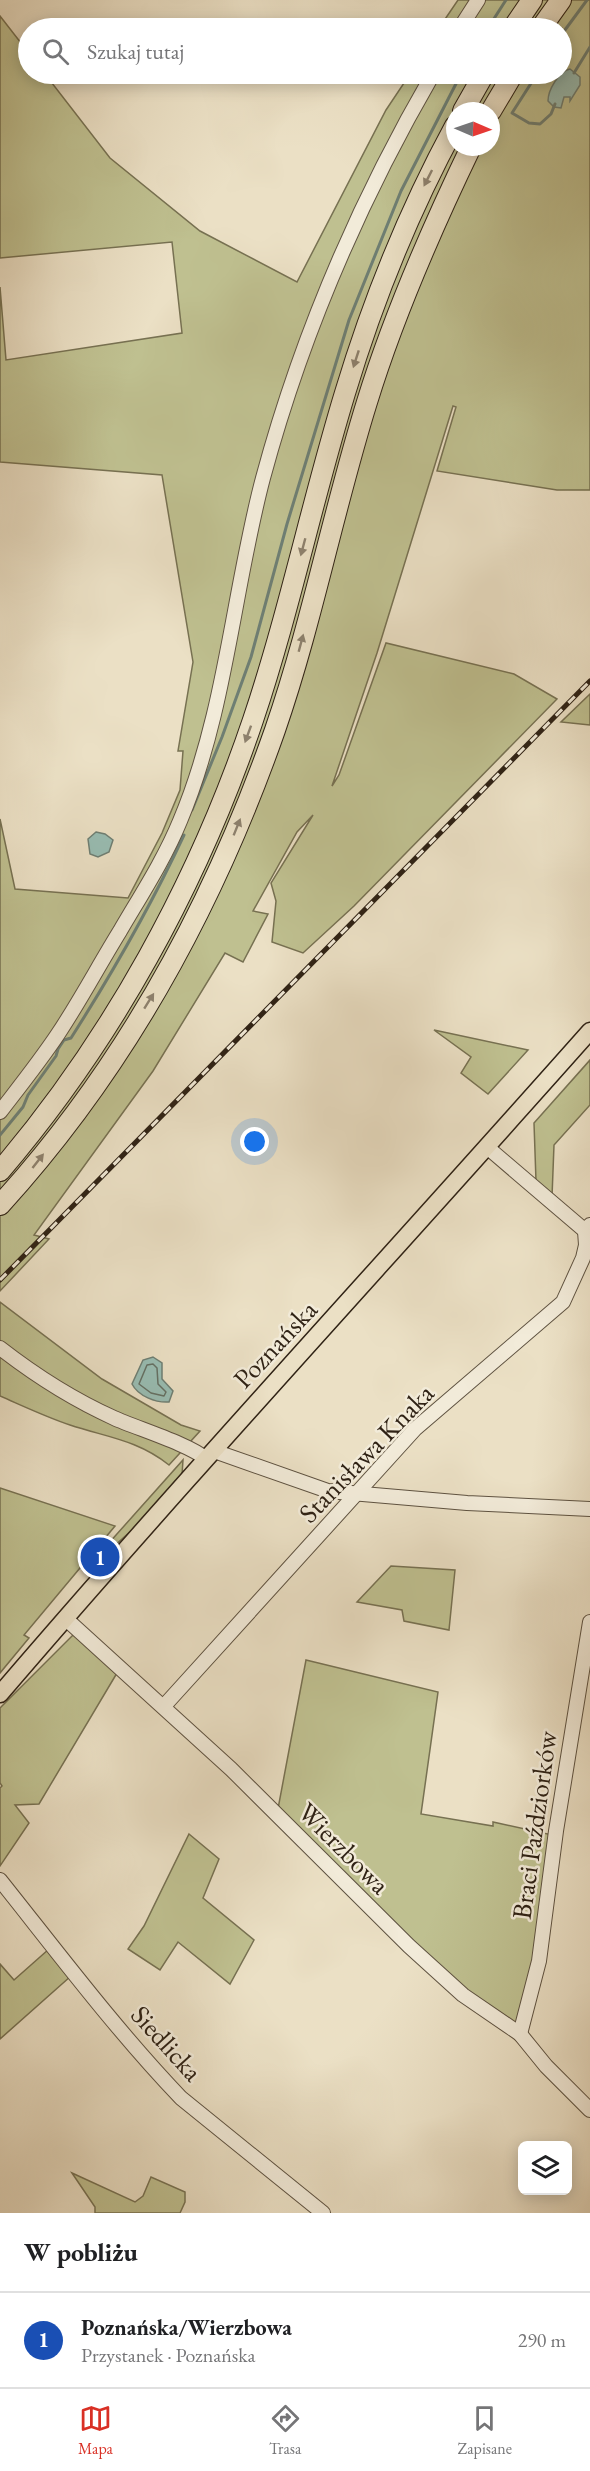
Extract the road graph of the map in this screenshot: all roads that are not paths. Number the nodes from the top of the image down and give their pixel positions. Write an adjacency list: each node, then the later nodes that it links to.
1 (478, 0): 4 (street)
2 (532, 0): 5 (highway)
3 (561, 0): 6 (highway)
4 (466, 18)
5 (520, 18)
6 (548, 18)
7 (427, 84): 15 (street)
8 (478, 84): 10 (highway)
9 (507, 84): 11 (highway)
10 (468, 102)
11 (496, 102)
12 (446, 144): 17 (highway, one-way to 17)
13 (467, 156): 18 (highway, one-way to 13)
14 (590, 1031): 16 (main road, Poznańska)
15 (0, 1112)
16 (487, 1147): 19 (street); 21 (main road, Poznańska)
17 (0, 1171)
18 (0, 1206)
19 (588, 1230): 22 (street, Stanisława Knaka)
20 (0, 1348): 21 (street)
21 (210, 1455): 22 (street); 24 (main road, Poznańska)
22 (356, 1493): 23 (street); 27 (street, Stanisława Knaka)
23 (590, 1509)
24 (66, 1617): 26 (main road, Poznańska); 27 (street, Wierzbowa)
25 (590, 1622): 29 (street, Braci Paździorków)
26 (0, 1694)
27 (164, 1706): 29 (street, Wierzbowa)
28 (0, 1880): 31 (street, Siedlicka)
29 (520, 2034): 30 (street, Wierzbowa)
30 (590, 2110)
31 (323, 2213)

